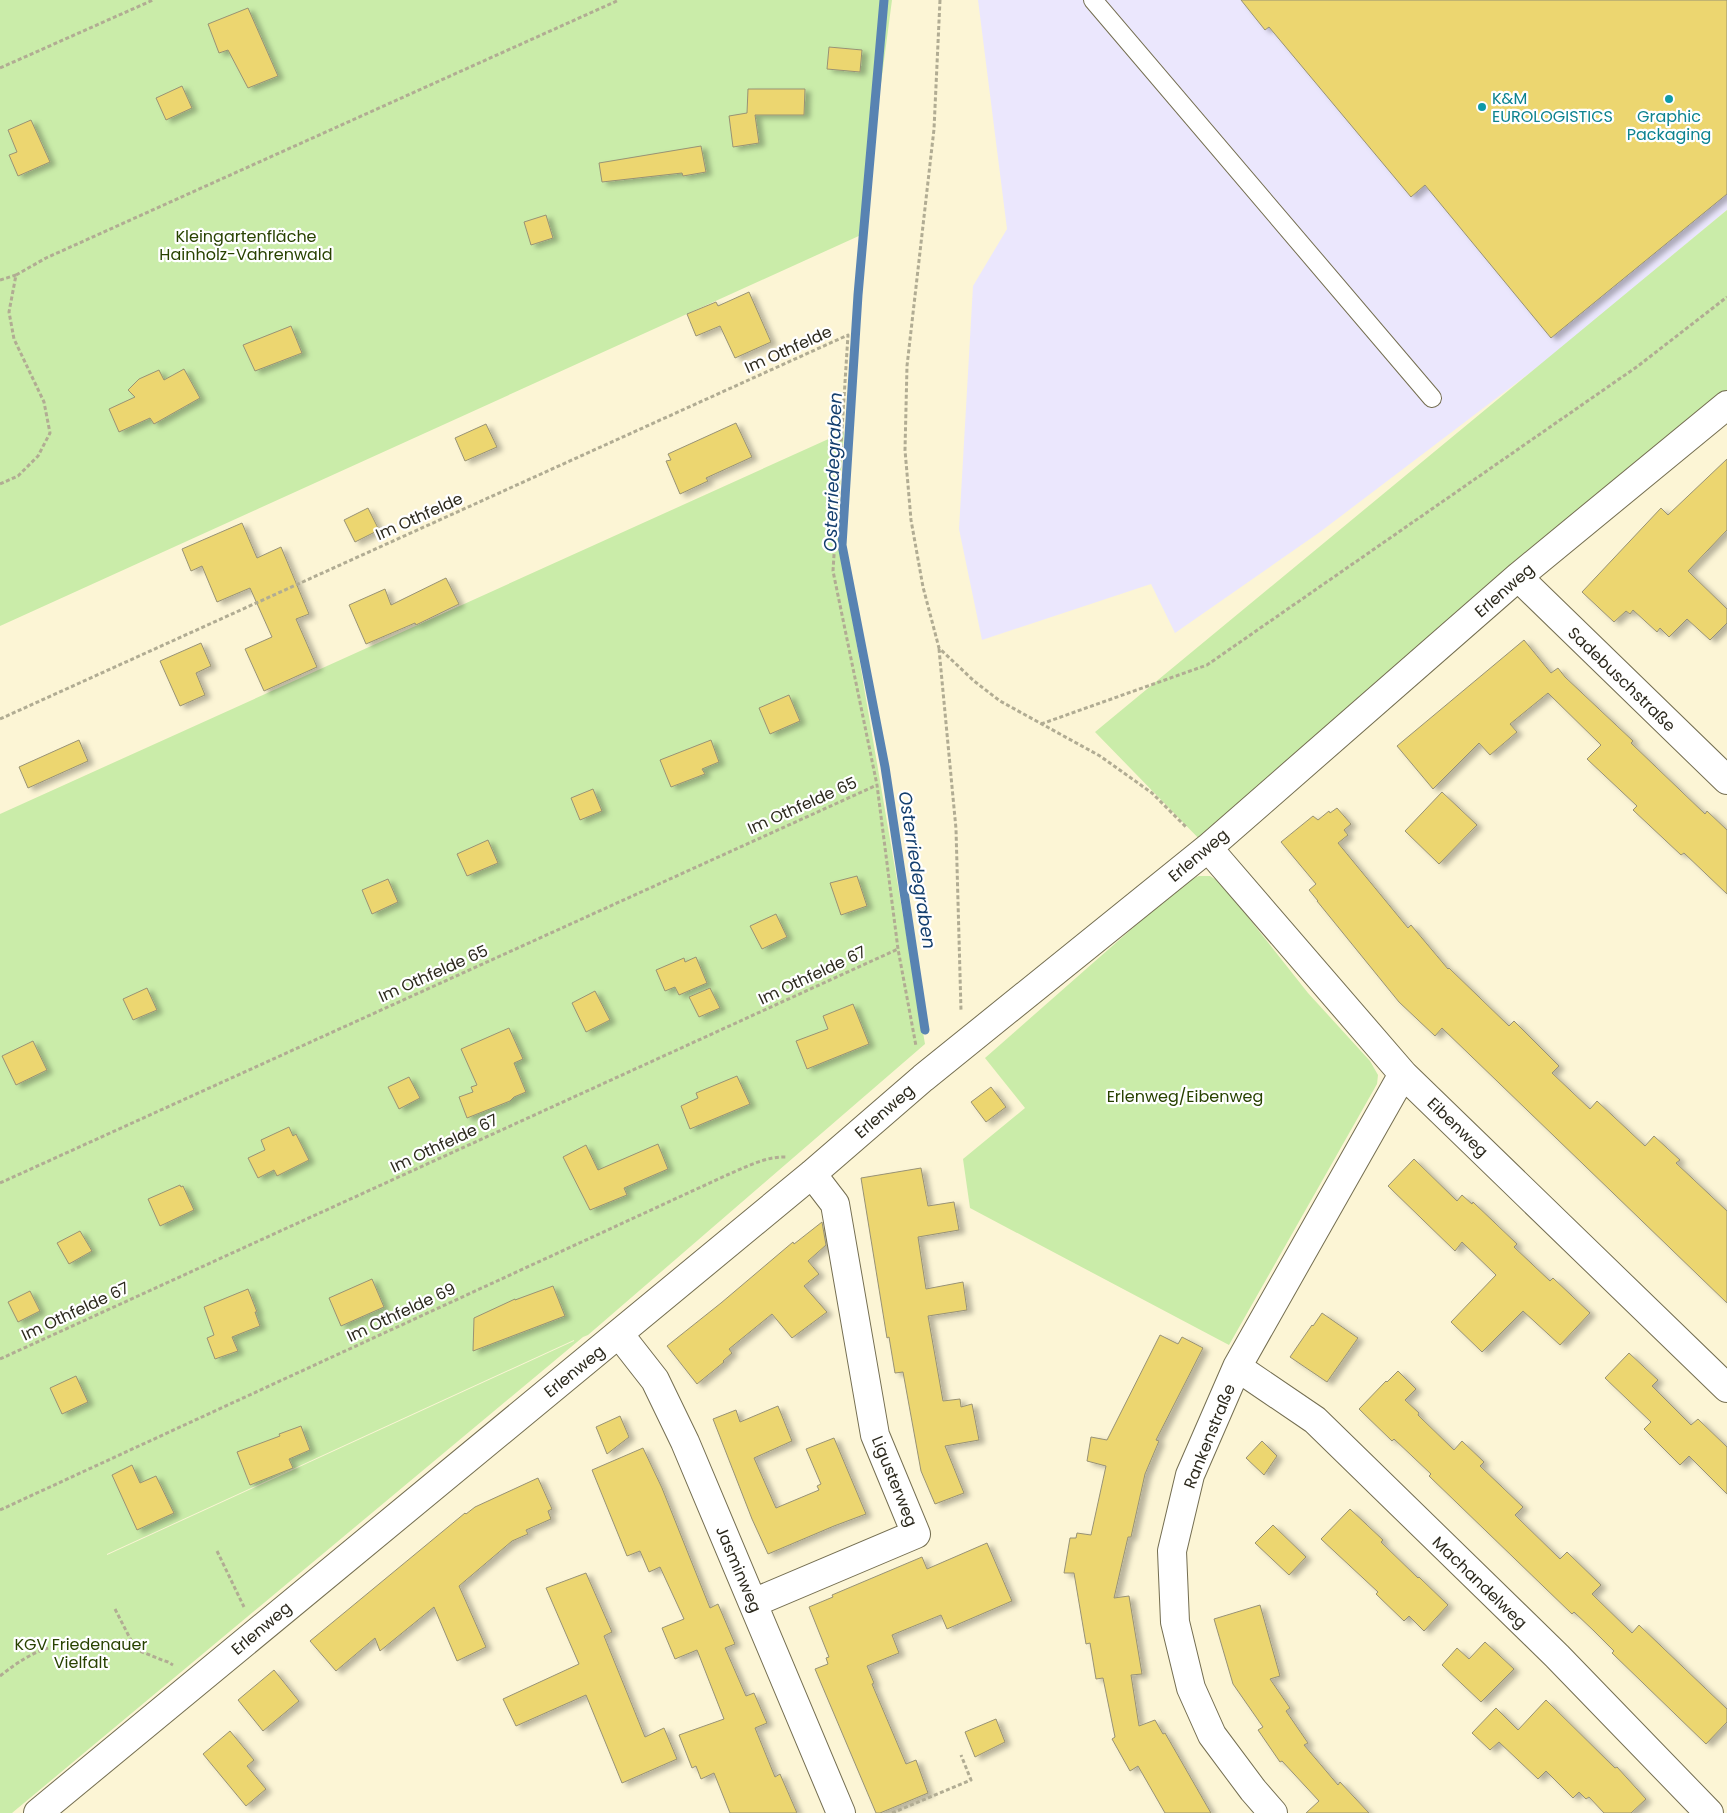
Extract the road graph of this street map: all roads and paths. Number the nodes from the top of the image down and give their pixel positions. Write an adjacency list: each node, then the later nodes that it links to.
1 (153, 0): 5 (path)
2 (619, 0): 6 (path)
3 (940, 0): 13 (path)
4 (1092, 0): 9 (lane)
5 (0, 68)
6 (16, 275): 7 (path); 11 (path)
7 (0, 280)
8 (1727, 297): 15 (path)
9 (1432, 398)
10 (1727, 405): 12 (street, Erlenweg)
11 (0, 484)
12 (1518, 578): 16 (street, Sadebuschstraße); 18 (street, Erlenweg)
13 (939, 648): 15 (path); 20 (path)
14 (0, 719): 17 (path, Im Othfelde)
15 (1040, 724): 18 (path)
16 (1727, 780)
17 (877, 785): 19 (path); 24 (path, Im Othfelde 65)
18 (1208, 848): 20 (street, Erlenweg); 21 (street, Eibenweg)
19 (898, 949): 22 (path); 26 (path, Im Othfelde 67)
20 (976, 1035): 22 (street, Erlenweg)
21 (1403, 1074): 27 (street, Rankenstraße); 28 (street, Eibenweg)
22 (923, 1078): 23 (street, Erlenweg)
23 (812, 1174): 25 (street, Erlenweg); 29 (path, Im Othfelde 69); 31 (street, Ligusterweg)
24 (0, 1183)
25 (619, 1334): 31 (street, Jasminweg); 33 (street, Erlenweg)
26 (0, 1359)
27 (1238, 1367): 41 (street, Rankenstraße); 42 (street, Machandelweg)
28 (1727, 1388)
29 (0, 1510)
30 (217, 1551): 33 (path)
31 (753, 1603): 39 (street, Jasminweg)
32 (115, 1609): 34 (path)
33 (256, 1632): 36 (street, Erlenweg)
34 (136, 1650): 35 (path); 36 (path)
35 (0, 1676)
36 (192, 1686): 38 (street, Erlenweg)
37 (961, 1755): 40 (path)
38 (38, 1813)
39 (841, 1813)
40 (892, 1813)
41 (1274, 1813)
42 (1709, 1813)

